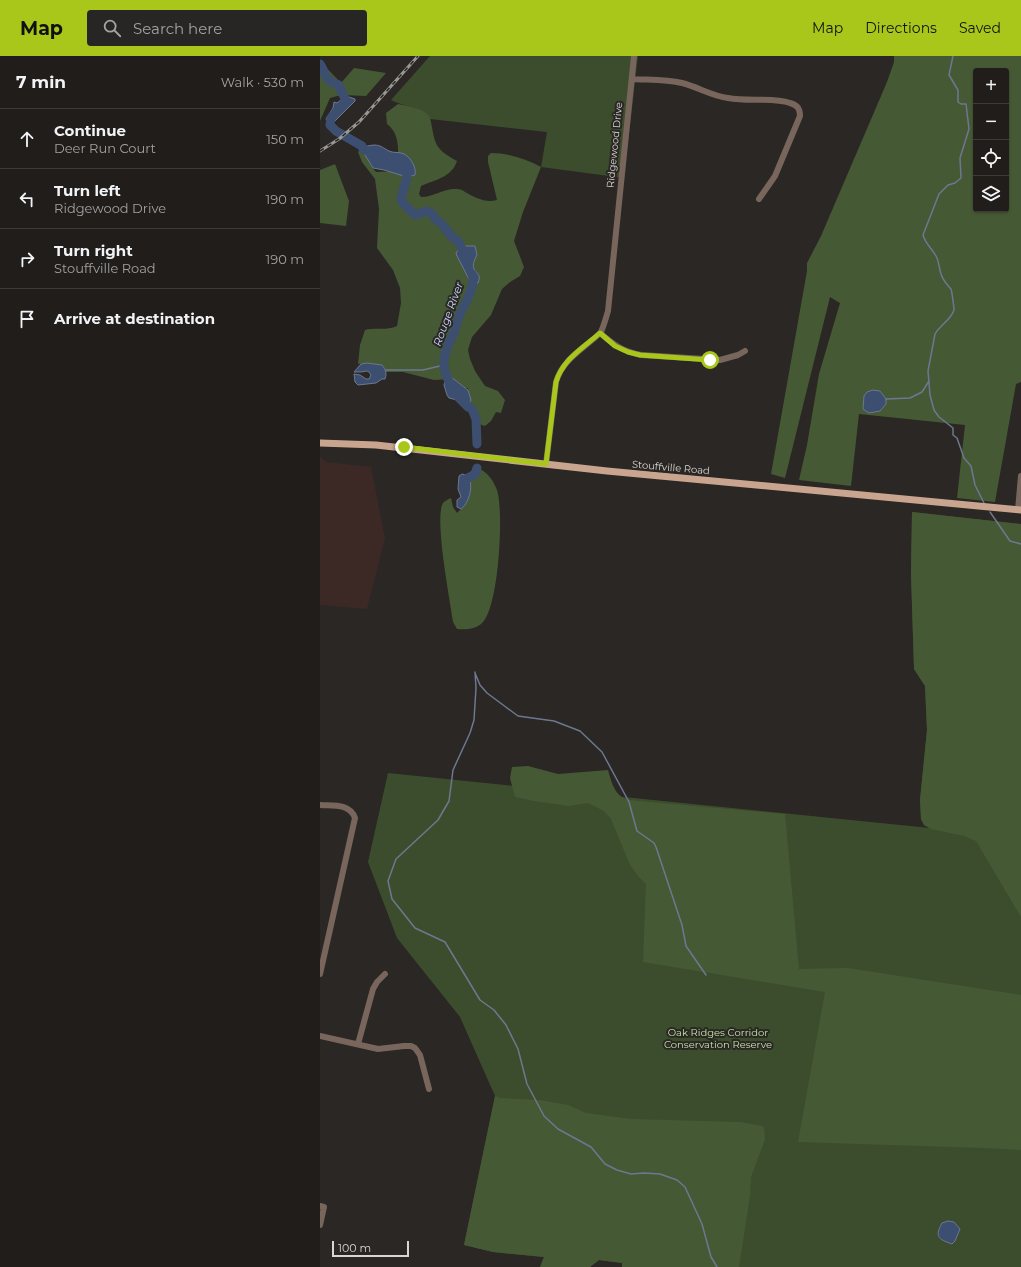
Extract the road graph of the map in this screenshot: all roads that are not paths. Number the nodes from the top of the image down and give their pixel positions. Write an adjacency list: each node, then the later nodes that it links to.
1 (634, 56): 2 (street, Ridgewood Drive)
2 (632, 80): 3 (street); 4 (street, Ridgewood Drive)
3 (759, 199)
4 (600, 333): 5 (street); 7 (street, Ridgewood Drive)
5 (745, 350)
6 (320, 443): 7 (main road, Stouffville Road)
7 (546, 464): 9 (main road, Stouffville Road)
8 (1021, 476): 9 (street)
9 (1019, 510)
10 (320, 805): 11 (street)
11 (320, 974)
12 (385, 974): 14 (street)
13 (320, 1036): 14 (street)
14 (358, 1044): 15 (street)
15 (429, 1089)
16 (322, 1207): 17 (street)
17 (320, 1225)

